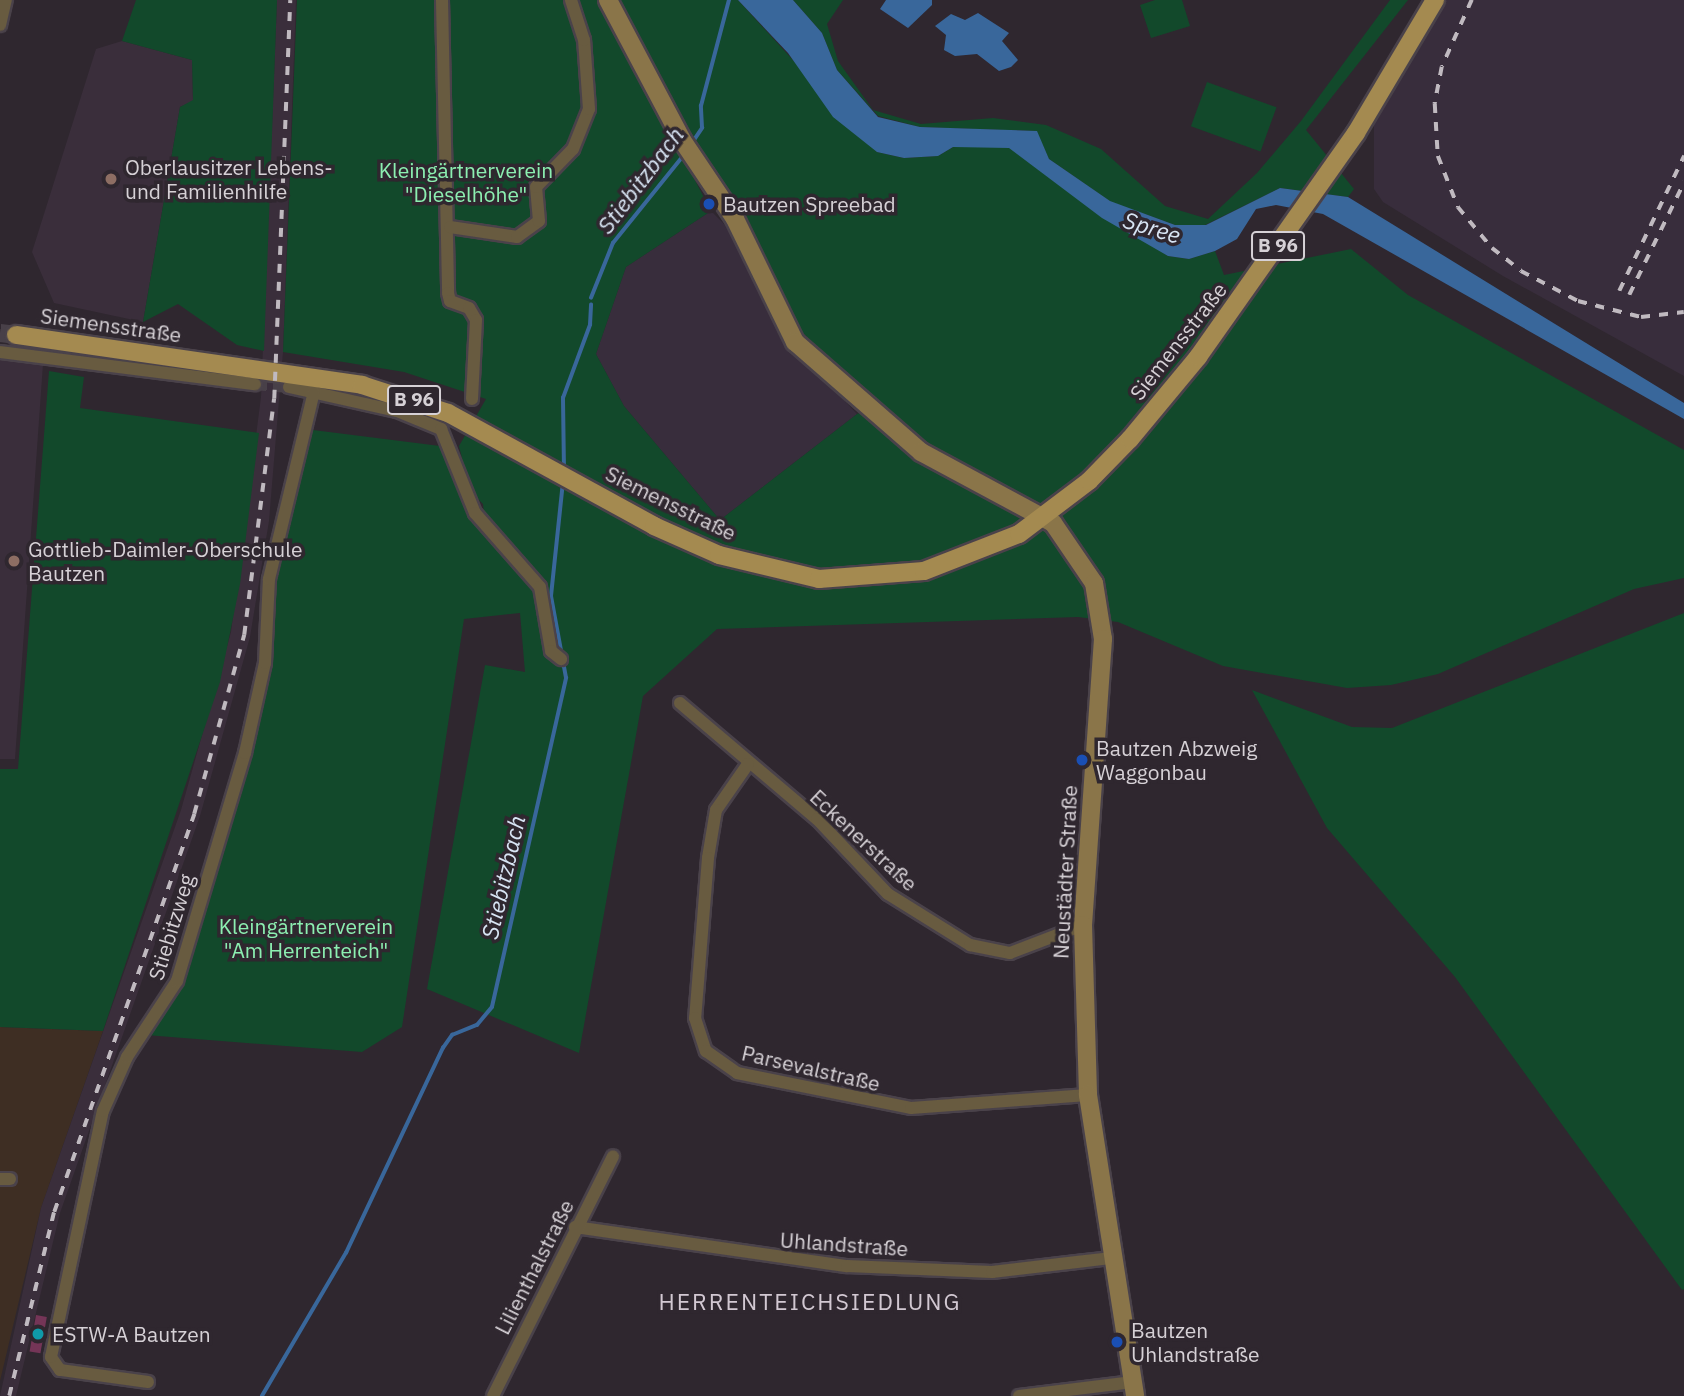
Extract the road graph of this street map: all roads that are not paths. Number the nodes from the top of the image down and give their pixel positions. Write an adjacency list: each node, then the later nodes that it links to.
1 (6, 0): 6 (street)
2 (442, 0): 7 (street)
3 (571, 0): 7 (street)
4 (608, 0): 14 (street, Neustädter Straße)
5 (1435, 0): 14 (main road, Siemensstraße / B 96)
6 (0, 24)
7 (450, 227): 13 (street)
8 (16, 335): 14 (main road, Siemensstraße / B 96)
9 (0, 352): 10 (street)
10 (254, 384)
11 (289, 387): 12 (street)
12 (314, 392): 15 (street); 23 (street, Stiebitzweg)
13 (472, 399)
14 (1045, 517): 18 (street, Neustädter Straße)
15 (561, 659)
16 (680, 703): 17 (street, Eckenerstraße)
17 (748, 764): 18 (street, Eckenerstraße); 19 (street, Parsevalstraße)
18 (1083, 925): 19 (street, Neustädter Straße)
19 (1088, 1096): 22 (street, Neustädter Straße)
20 (613, 1156): 21 (street, Lilienthalstraße)
21 (575, 1227): 22 (street, Uhlandstraße); 25 (street, Lilienthalstraße)
22 (1112, 1258): 24 (street, Neustädter Straße)
23 (148, 1382)
24 (1134, 1389): 26 (street)
25 (493, 1396)
26 (1019, 1396)

